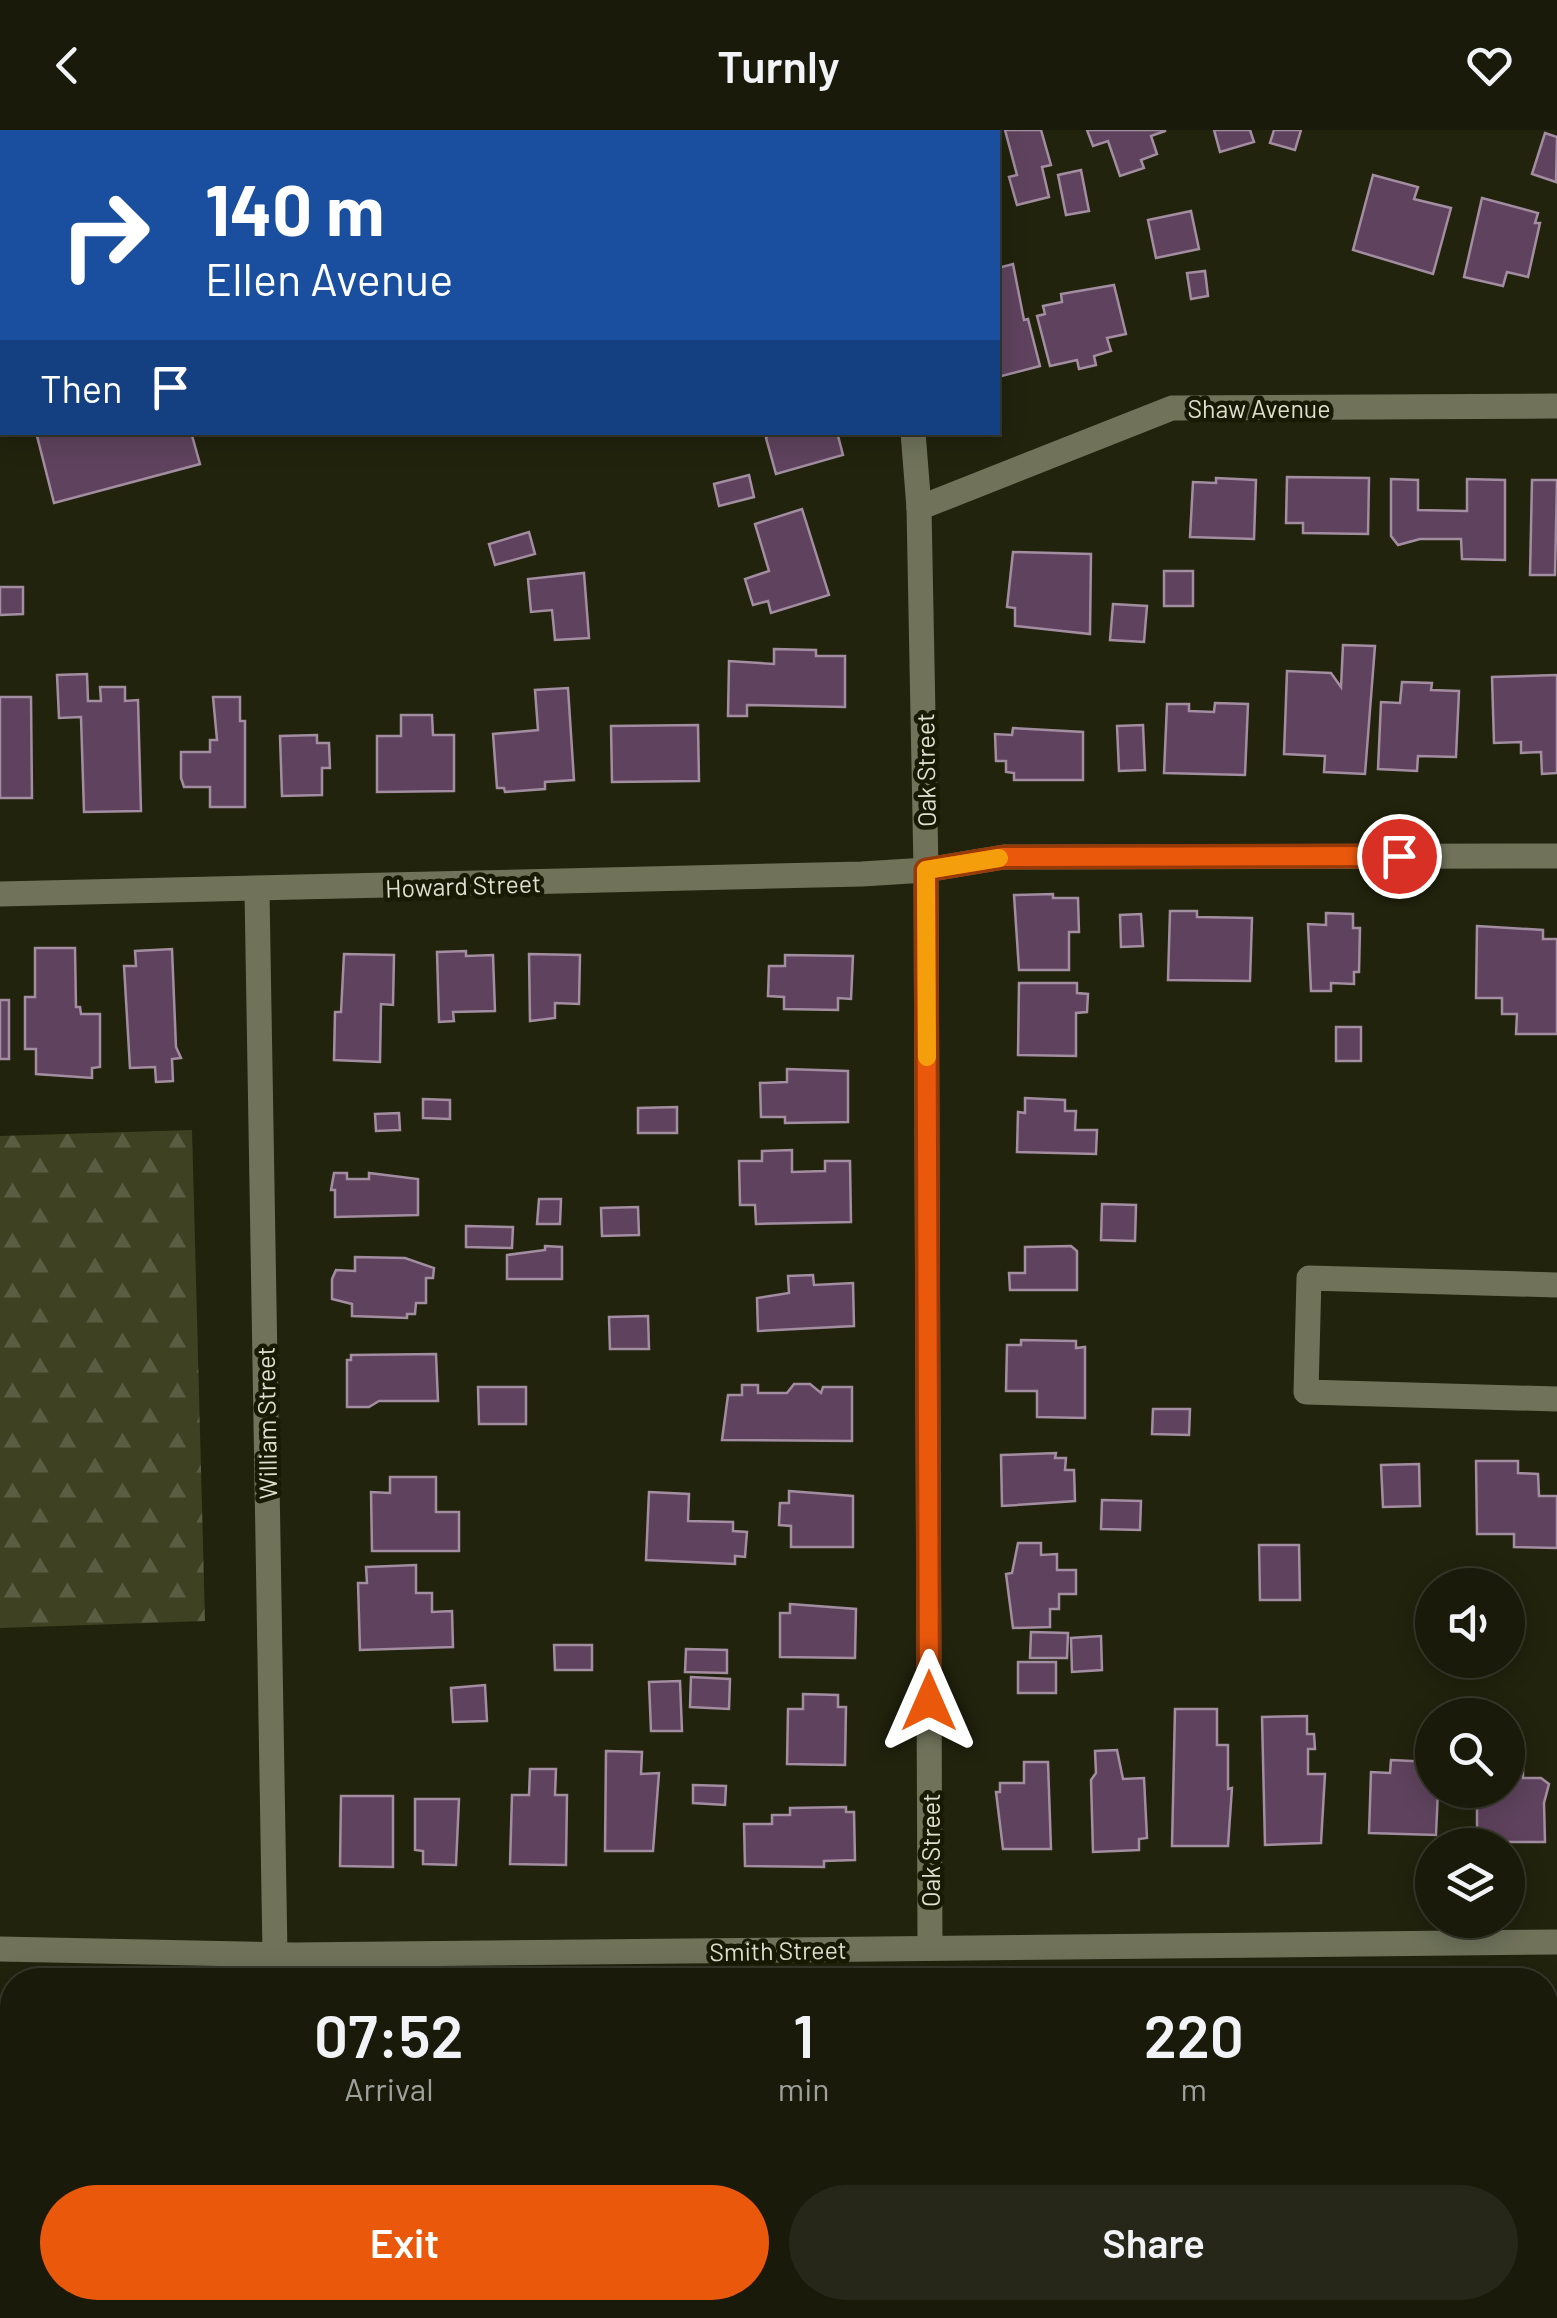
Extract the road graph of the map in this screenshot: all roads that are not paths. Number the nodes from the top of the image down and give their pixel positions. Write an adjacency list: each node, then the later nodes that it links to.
1 (1557, 406): 3 (street, Shaw Avenue)
2 (912, 435): 3 (street, Oak Street)
3 (919, 508): 5 (street, Oak Street)
4 (1557, 856): 5 (street, Howard Street)
5 (926, 870): 6 (street, Howard Street); 11 (street, Oak Street)
6 (256, 890): 7 (street, Howard Street); 13 (street, William Street)
7 (0, 894)
8 (1557, 1285): 9 (street)
9 (1557, 1399)
10 (1557, 1942): 11 (street, Smith Street)
11 (930, 1948): 13 (street, Smith Street)
12 (0, 1949): 13 (street, Smith Street)
13 (276, 1954)

